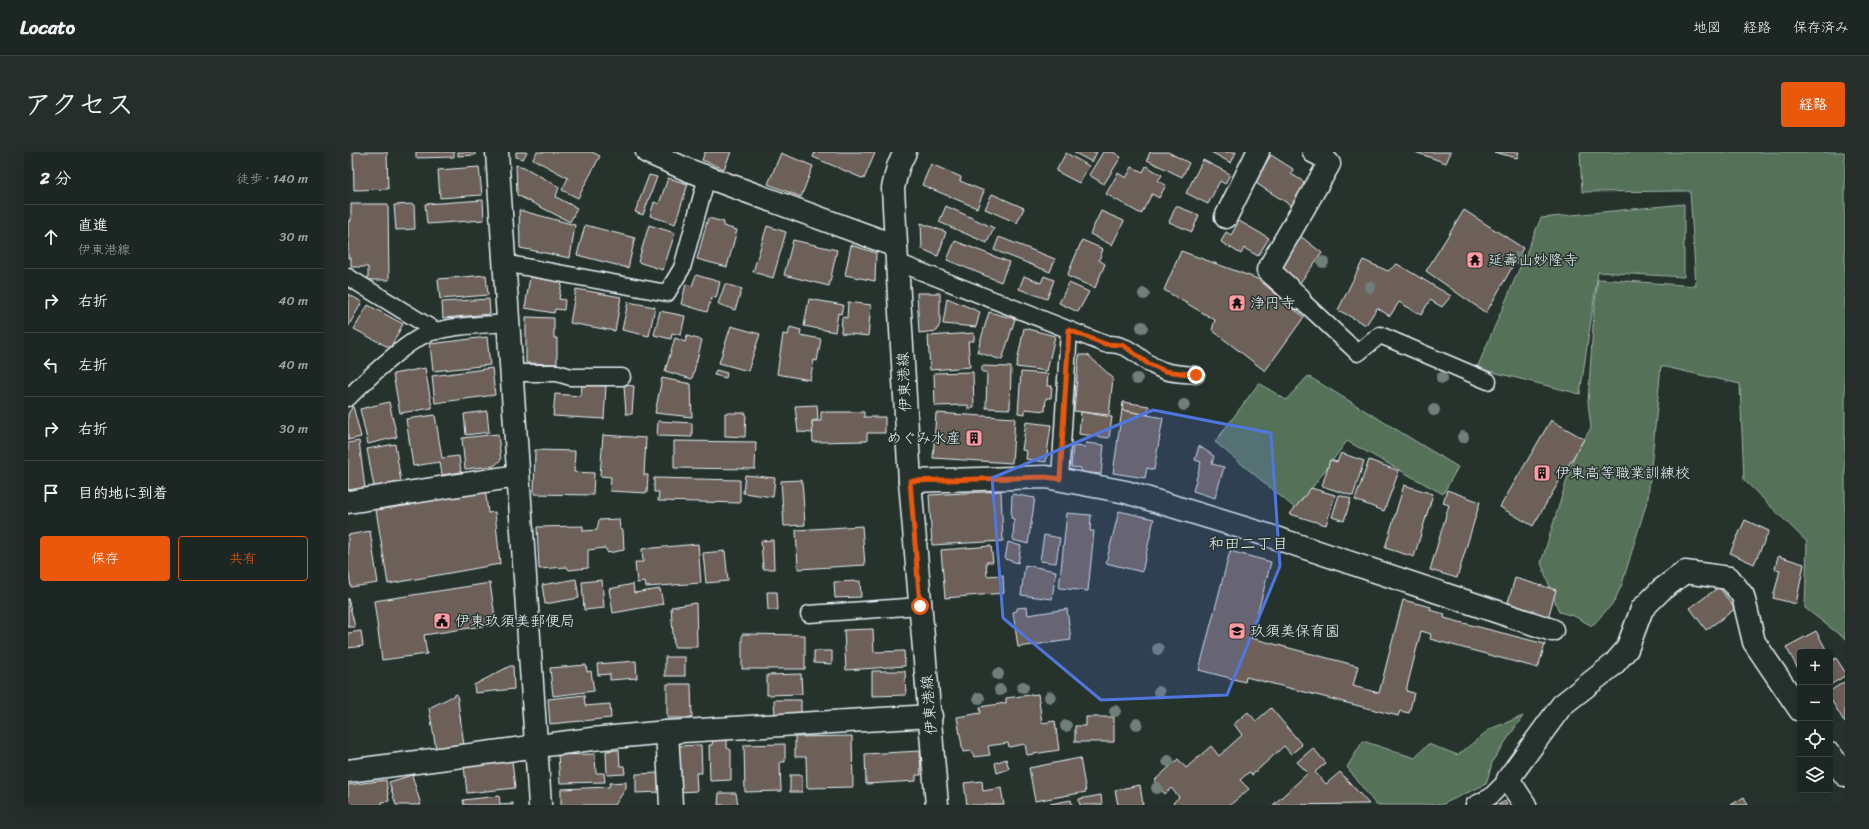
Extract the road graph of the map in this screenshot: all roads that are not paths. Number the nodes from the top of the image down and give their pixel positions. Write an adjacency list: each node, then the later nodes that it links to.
1 (497, 152): 9 (street)
2 (647, 152): 6 (street)
3 (905, 152): 8 (street, 伊東港線)
4 (1258, 152): 7 (street)
5 (1314, 152): 11 (street)
6 (707, 178): 8 (street); 9 (lane)
7 (1226, 216)
8 (896, 254): 13 (lane); 22 (street, 伊東港線)
9 (504, 263): 12 (street)
10 (348, 277): 14 (lane)
11 (1299, 298): 18 (lane)
12 (508, 323): 14 (lane); 15 (street)
13 (1069, 330): 16 (lane); 21 (lane)
14 (436, 331): 19 (lane)
15 (512, 373): 17 (lane); 20 (street)
16 (1196, 375)
17 (622, 378)
18 (1488, 381)
19 (348, 398)
20 (517, 476): 23 (street); 30 (street)
21 (1060, 479): 22 (street); 26 (street)
22 (910, 481): 24 (street, 伊東港線)
23 (348, 502)
24 (920, 606): 25 (lane); 28 (street, 伊東港線)
25 (809, 614)
26 (1552, 630)
27 (1797, 706): 34 (street)
28 (931, 716): 29 (street); 37 (street, 伊東港線)
29 (667, 732): 30 (street); 36 (street)
30 (537, 746): 32 (street); 35 (street)
31 (1832, 757): 33 (street)
32 (348, 771)
33 (1845, 775)
34 (1508, 779): 38 (lane); 39 (street)
35 (540, 805)
36 (671, 805)
37 (937, 805)
38 (1474, 805)
39 (1525, 805)

